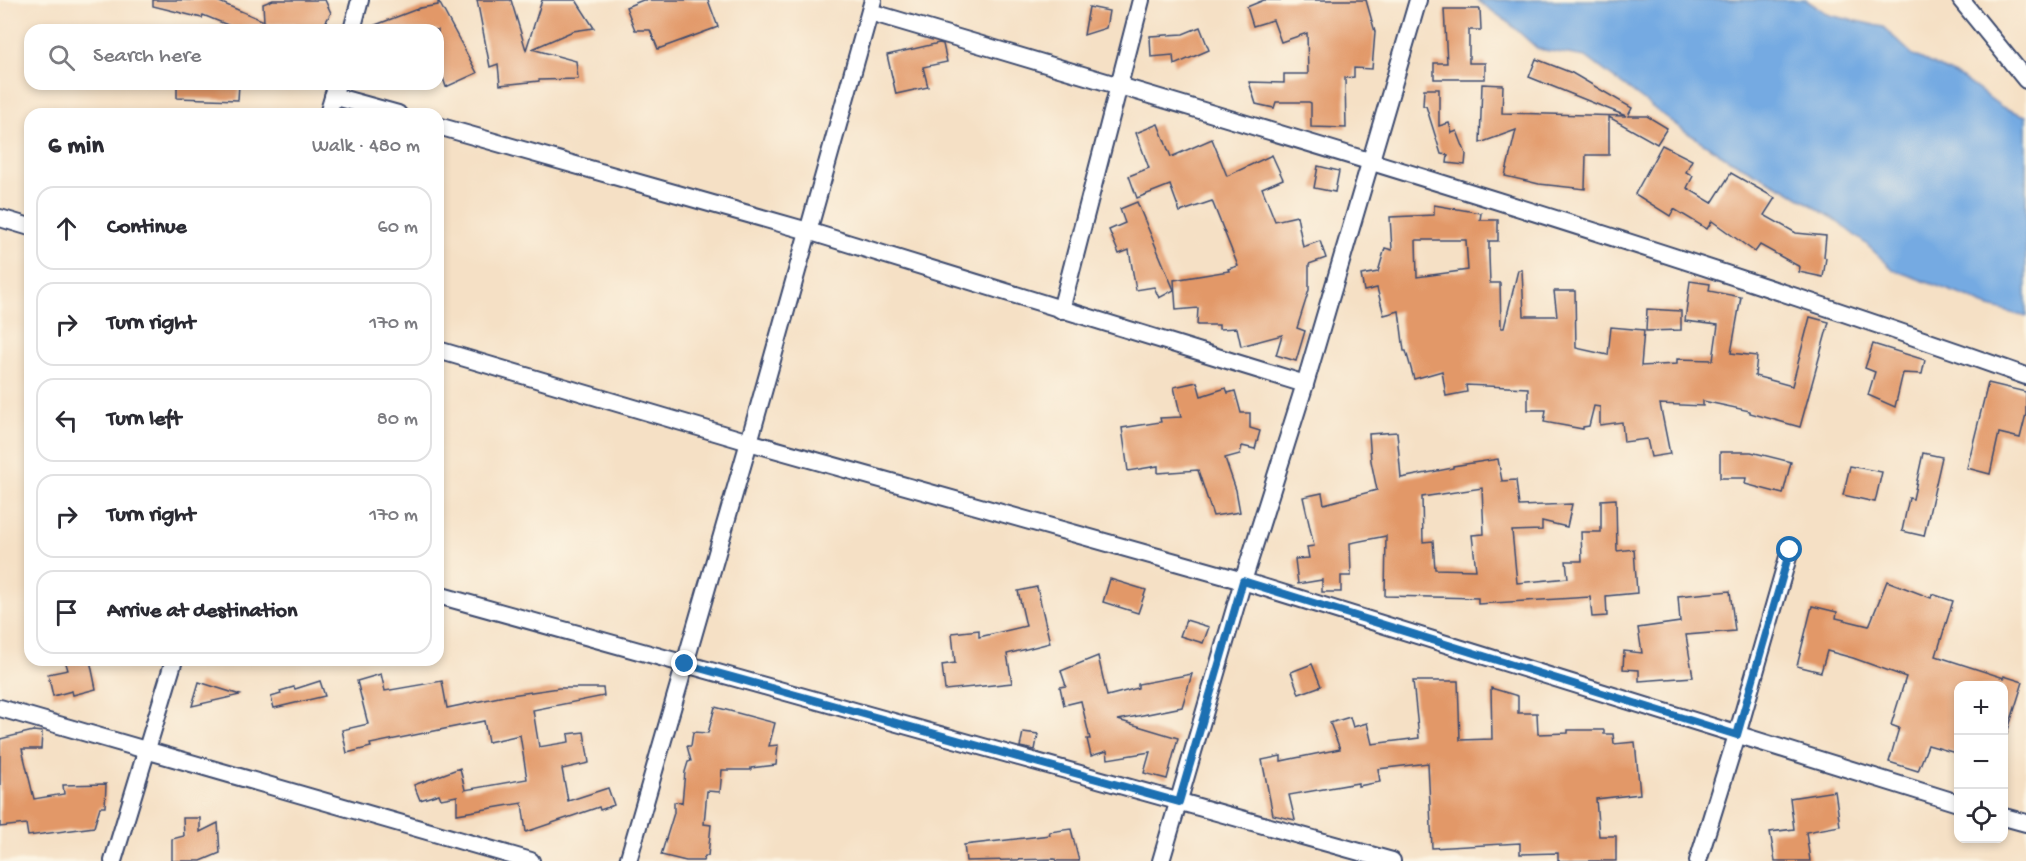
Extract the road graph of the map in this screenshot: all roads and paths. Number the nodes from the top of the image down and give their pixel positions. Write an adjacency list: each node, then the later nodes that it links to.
1 (360, 0): 6 (street)
2 (1141, 0): 8 (street)
3 (1418, 0): 13 (street)
4 (1962, 0): 7 (street)
5 (871, 6): 8 (street); 16 (street)
6 (354, 24)
7 (2026, 80)
8 (1119, 85): 13 (street); 17 (street)
9 (335, 90): 10 (street); 11 (street)
10 (330, 108)
11 (382, 108)
12 (444, 128): 16 (street)
13 (1370, 161): 19 (street); 20 (street)
14 (0, 218): 15 (street)
15 (24, 225)
16 (808, 231): 17 (street); 21 (street)
17 (1061, 310): 20 (street)
18 (444, 352): 21 (street)
19 (2026, 376)
20 (1305, 384): 23 (street)
21 (749, 442): 23 (street); 25 (street)
22 (1790, 550): 28 (street)
23 (1243, 581): 28 (street); 31 (street)
24 (444, 597): 25 (street)
25 (685, 664): 31 (street); 36 (street)
26 (172, 666): 29 (street)
27 (0, 708): 29 (street)
28 (1737, 735): 30 (street); 39 (street)
29 (146, 750): 34 (street); 35 (street)
30 (1954, 801)
31 (1179, 802): 37 (street); 38 (street)
32 (2008, 818): 33 (street)
33 (2026, 824)
34 (113, 861)
35 (531, 861)
36 (628, 861)
37 (1161, 861)
38 (1392, 861)
39 (1698, 861)

